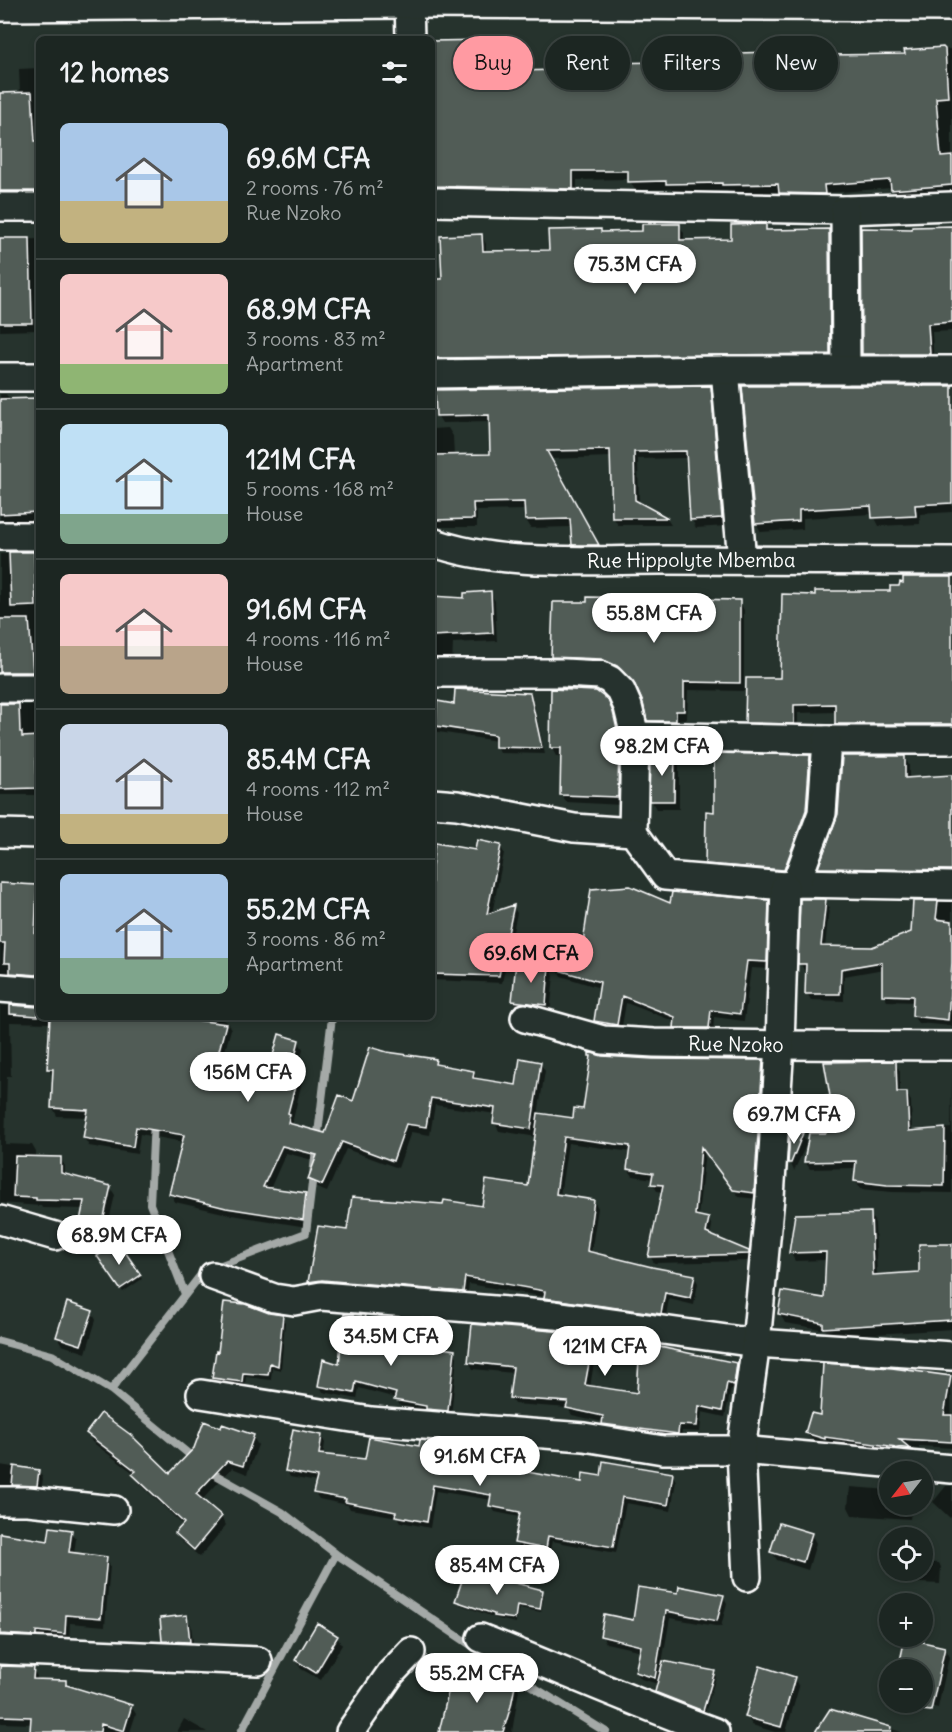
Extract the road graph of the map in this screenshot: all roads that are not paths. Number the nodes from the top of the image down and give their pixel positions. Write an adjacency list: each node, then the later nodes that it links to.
1 (409, 1): 2 (main road); 3 (main road); 4 (street)
2 (0, 4)
3 (952, 4)
4 (410, 36)
5 (435, 202): 9 (street)
6 (952, 206): 9 (street)
7 (0, 207): 8 (street)
8 (36, 207)
9 (844, 210): 10 (street)
10 (846, 369): 11 (street); 12 (street)
11 (725, 370): 13 (street); 19 (street)
12 (952, 370)
13 (435, 374)
14 (0, 377): 15 (street)
15 (36, 377)
16 (0, 536): 17 (street)
17 (36, 536)
18 (435, 543): 19 (street, Rue Hippolyte Mbemba)
19 (742, 560): 20 (street, Rue Hippolyte Mbemba)
20 (952, 561)
21 (435, 673): 24 (street)
22 (0, 688): 23 (street)
23 (36, 688)
24 (635, 736): 25 (street); 28 (street)
25 (827, 740): 26 (street); 31 (street)
26 (952, 740)
27 (435, 803): 28 (street)
28 (633, 832): 31 (street)
29 (0, 833): 30 (street)
30 (36, 834)
31 (791, 884): 32 (street); 36 (street)
32 (952, 886)
33 (0, 988): 34 (street)
34 (36, 991)
35 (525, 1018): 36 (street, Rue Nzoko)
36 (780, 1045): 37 (street, Rue Nzoko); 41 (street)
37 (952, 1046)
38 (0, 1220): 39 (street)
39 (55, 1236)
40 (213, 1276): 41 (street)
41 (756, 1343): 42 (street); 44 (street)
42 (952, 1356)
43 (201, 1394): 44 (street)
44 (741, 1450): 45 (street); 48 (street)
45 (952, 1469)
46 (0, 1501): 47 (street)
47 (114, 1510)
48 (747, 1576)
49 (481, 1638): 54 (street)
50 (0, 1650): 52 (street)
51 (411, 1652): 53 (street)
52 (258, 1661)
53 (350, 1732)
54 (715, 1732)

